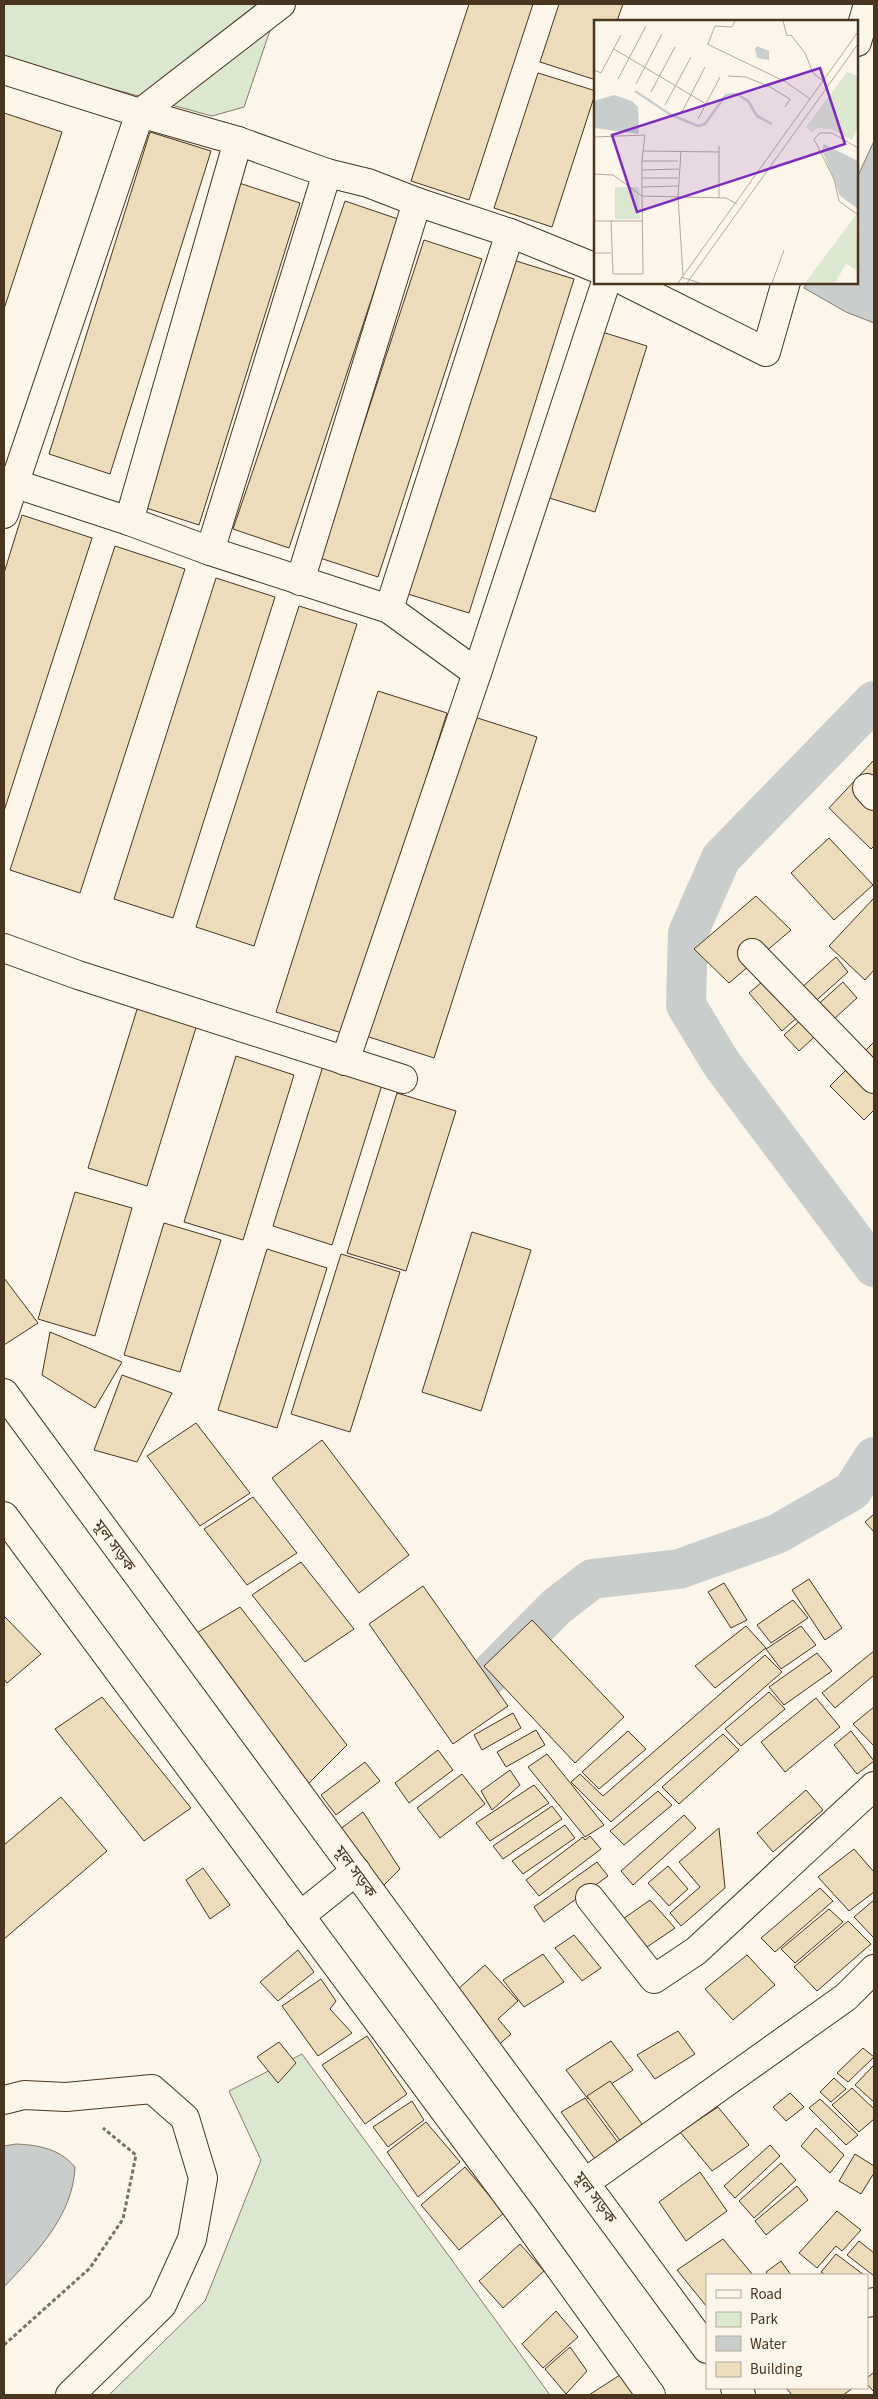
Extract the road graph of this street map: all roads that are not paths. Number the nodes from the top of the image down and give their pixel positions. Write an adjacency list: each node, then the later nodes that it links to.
1 (281, 4): 5 (street)
2 (868, 4): 3 (street)
3 (858, 39)
4 (4, 70): 5 (street)
5 (140, 113): 6 (street); 14 (street)
6 (238, 141): 7 (street); 16 (street)
7 (327, 172): 8 (street); 17 (street)
8 (417, 202): 9 (street); 18 (street)
9 (510, 233): 10 (street); 19 (street)
10 (594, 267)
11 (605, 284): 20 (street)
12 (630, 284): 13 (street)
13 (785, 284)
14 (9, 481): 15 (street); 16 (street)
15 (4, 514)
16 (129, 521): 17 (street)
17 (210, 552): 18 (street)
18 (300, 581): 19 (street)
19 (388, 609): 20 (street)
20 (478, 673): 23 (street)
21 (4, 948): 23 (street)
22 (752, 953): 25 (street)
23 (346, 1060): 24 (street)
24 (403, 1079)
25 (874, 1079)
26 (4, 1393): 29 (street, মূল সড়ক)
27 (4, 1516): 31 (street)
28 (874, 1786): 30 (street)
29 (356, 1871): 31 (street); 34 (street, মূল সড়ক)
30 (590, 1898)
31 (300, 1916): 37 (street)
32 (874, 1969): 34 (street)
33 (4, 2100): 36 (street)
34 (586, 2182): 35 (street, মূল সড়ক)
35 (706, 2348)
36 (70, 2395)
37 (651, 2395)

